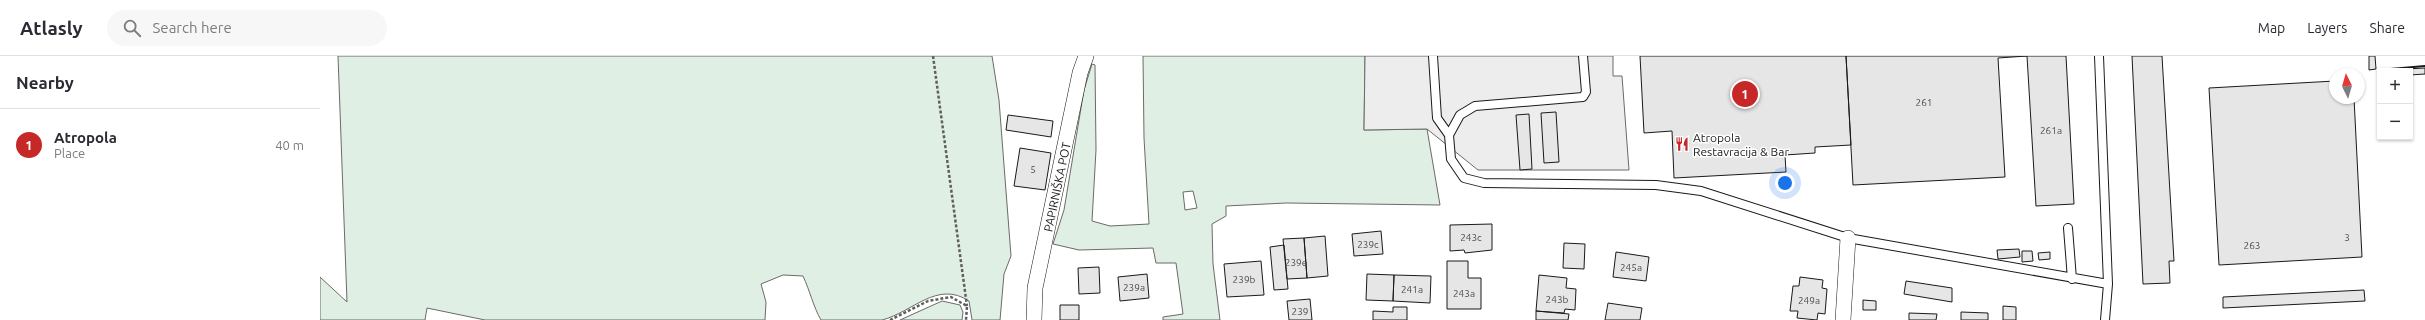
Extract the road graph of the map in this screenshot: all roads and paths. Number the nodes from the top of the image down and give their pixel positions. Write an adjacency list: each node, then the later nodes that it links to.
1 (933, 56): 11 (path)
2 (1086, 56): 14 (street, PAPIRNIŠKA POT)
3 (1433, 56): 6 (lane)
4 (1582, 56): 6 (lane)
5 (2099, 56): 10 (lane)
6 (1449, 135): 8 (lane)
7 (2068, 228): 9 (lane)
8 (1848, 238): 9 (lane); 15 (street)
9 (2072, 279): 10 (lane)
10 (2108, 284): 16 (lane)
11 (966, 306): 12 (path); 13 (path)
12 (890, 320)
13 (966, 320)
14 (1034, 320)
15 (1843, 320)
16 (2105, 320)

